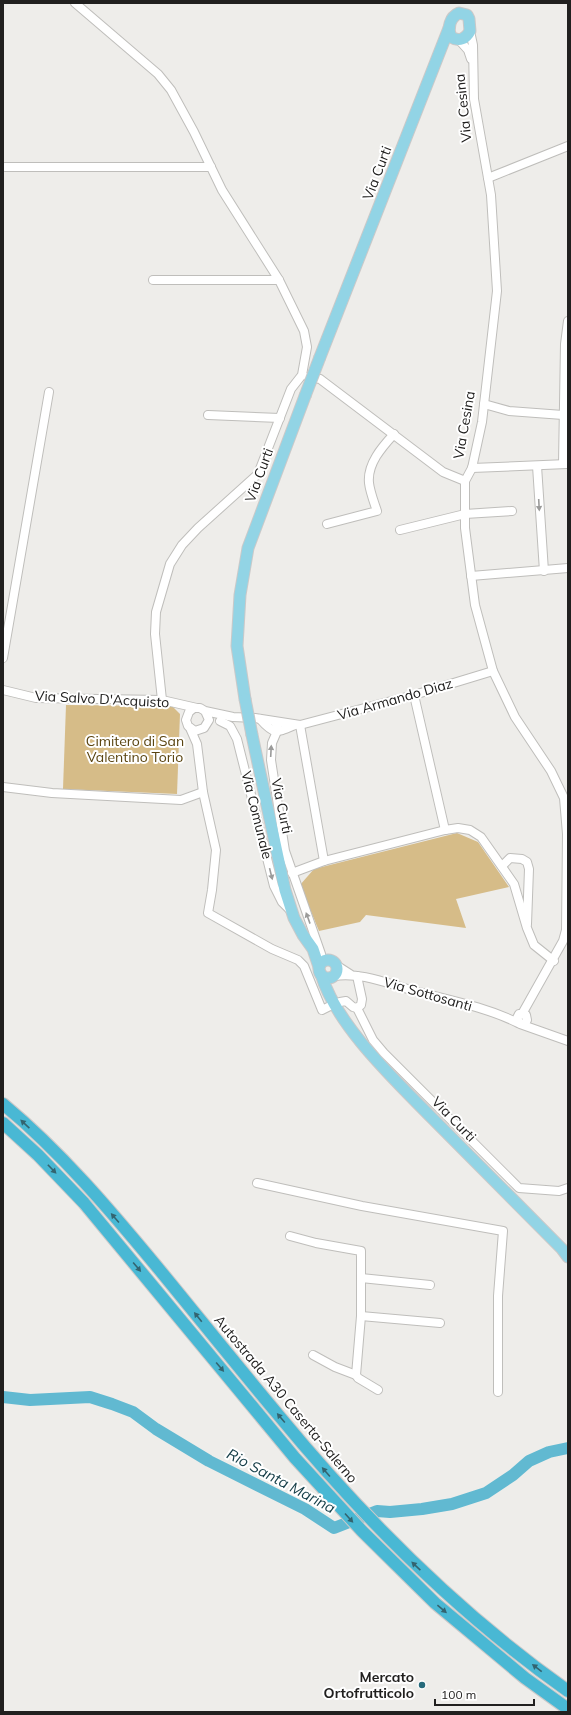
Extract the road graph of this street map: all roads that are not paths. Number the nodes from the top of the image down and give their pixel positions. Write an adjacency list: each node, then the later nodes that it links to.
1 (76, 3): 13 (street)
2 (458, 3): 4 (main road)
3 (467, 3): 5 (main road)
4 (455, 14): 5 (main road); 6 (main road)
5 (467, 15): 7 (main road)
6 (449, 28): 8 (main road, Via Cesina); 9 (main road, Via Curti)
7 (470, 31): 8 (main road); 10 (street)
8 (457, 39): 9 (main road); 10 (street, Via Cesina)
9 (440, 52): 62 (main road, Via Curti, bridge)
10 (474, 64): 14 (street, Via Cesina)
11 (567, 147): 14 (street)
12 (5, 167): 13 (street)
13 (211, 167): 16 (street)
14 (488, 178): 20 (street, Via Cesina)
15 (153, 280): 16 (street)
16 (279, 280): 18 (street)
17 (568, 321): 21 (street)
18 (302, 375): 23 (street); 24 (street)
19 (49, 392): 36 (street)
20 (484, 404): 21 (street); 27 (street, Via Cesina)
21 (562, 414): 25 (street)
22 (208, 415): 23 (street)
23 (280, 418): 40 (street)
24 (394, 434): 28 (street); 31 (street)
25 (565, 464): 26 (street)
26 (537, 466): 27 (street); 34 (street, one-way to 34)
27 (472, 468): 28 (street, Via Cesina)
28 (465, 481): 30 (street, Via Cesina)
29 (512, 511): 30 (street)
30 (465, 514): 32 (street); 35 (street, Via Cesina)
31 (327, 524)
32 (400, 530)
33 (568, 568): 34 (street)
34 (544, 571): 35 (street)
35 (471, 576): 37 (street, Via Cesina)
36 (3, 658)
37 (493, 671): 39 (street, Via Armando Diaz); 56 (street, Via Cesina)
38 (3, 690): 40 (street, Via Salvo D'Acquisto)
39 (414, 695): 49 (street, Via Armando Diaz); 57 (street)
40 (162, 700): 41 (street, Via Salvo D'Acquisto)
41 (178, 703): 42 (street, Via Salvo D'Acquisto); 44 (street, Via Salvo D'Acquisto)
42 (197, 708): 43 (street); 44 (street)
43 (205, 711): 45 (street); 51 (street)
44 (186, 717): 50 (street)
45 (233, 717): 46 (street, Via Armando Diaz); 47 (street)
46 (260, 719): 48 (street, Via Armando Diaz); 52 (street)
47 (220, 721): 51 (street); 62 (street, Via Comunale, one-way to 62)
48 (275, 722): 49 (street, Via Armando Diaz); 52 (street)
49 (298, 725): 52 (street, Via Armando Diaz); 59 (street)
50 (190, 728): 51 (street); 53 (street)
51 (204, 728): 53 (street)
52 (278, 731): 61 (street, Via Curti, one-way to 52)
53 (197, 744): 55 (street)
54 (3, 787): 55 (street)
55 (203, 792): 70 (street)
56 (566, 797): 58 (street)
57 (445, 830): 59 (street); 60 (street)
58 (567, 856): 64 (street)
59 (324, 861): 61 (street)
60 (502, 866): 63 (street); 63 (street)
61 (292, 873): 65 (street, Via Curti, one-way to 61)
62 (291, 912): 65 (main road, Via Curti)
63 (527, 928): 64 (street)
64 (554, 961): 72 (street)
65 (328, 964): 66 (main road, Via Curti); 66 (main road); 66 (main road); 67 (street, Via Sottosanti); 68 (main road)
66 (320, 970): 68 (main road, Via Curti)
67 (354, 975): 71 (street); 72 (street, Via Sottosanti)
68 (329, 993): 79 (main road, Via Curti)
69 (340, 1002): 71 (street)
70 (330, 1006)
71 (357, 1008): 77 (street)
72 (522, 1019): 73 (street, Via Sottosanti)
73 (568, 1041)
74 (3, 1104): 88 (highway, Autostrada A30 Caserta-Salerno, one-way to 74)
75 (3, 1123): 89 (highway, Autostrada A30 Caserta-Salerno, one-way to 89)
76 (257, 1183): 87 (street)
77 (568, 1188)
78 (290, 1236): 80 (street)
79 (568, 1257)
80 (361, 1278): 81 (street); 82 (street)
81 (430, 1285)
82 (361, 1316): 83 (street); 85 (street)
83 (440, 1323)
84 (312, 1355): 85 (street)
85 (356, 1375): 86 (street)
86 (378, 1390)
87 (498, 1392)
88 (568, 1691)
89 (568, 1709)

